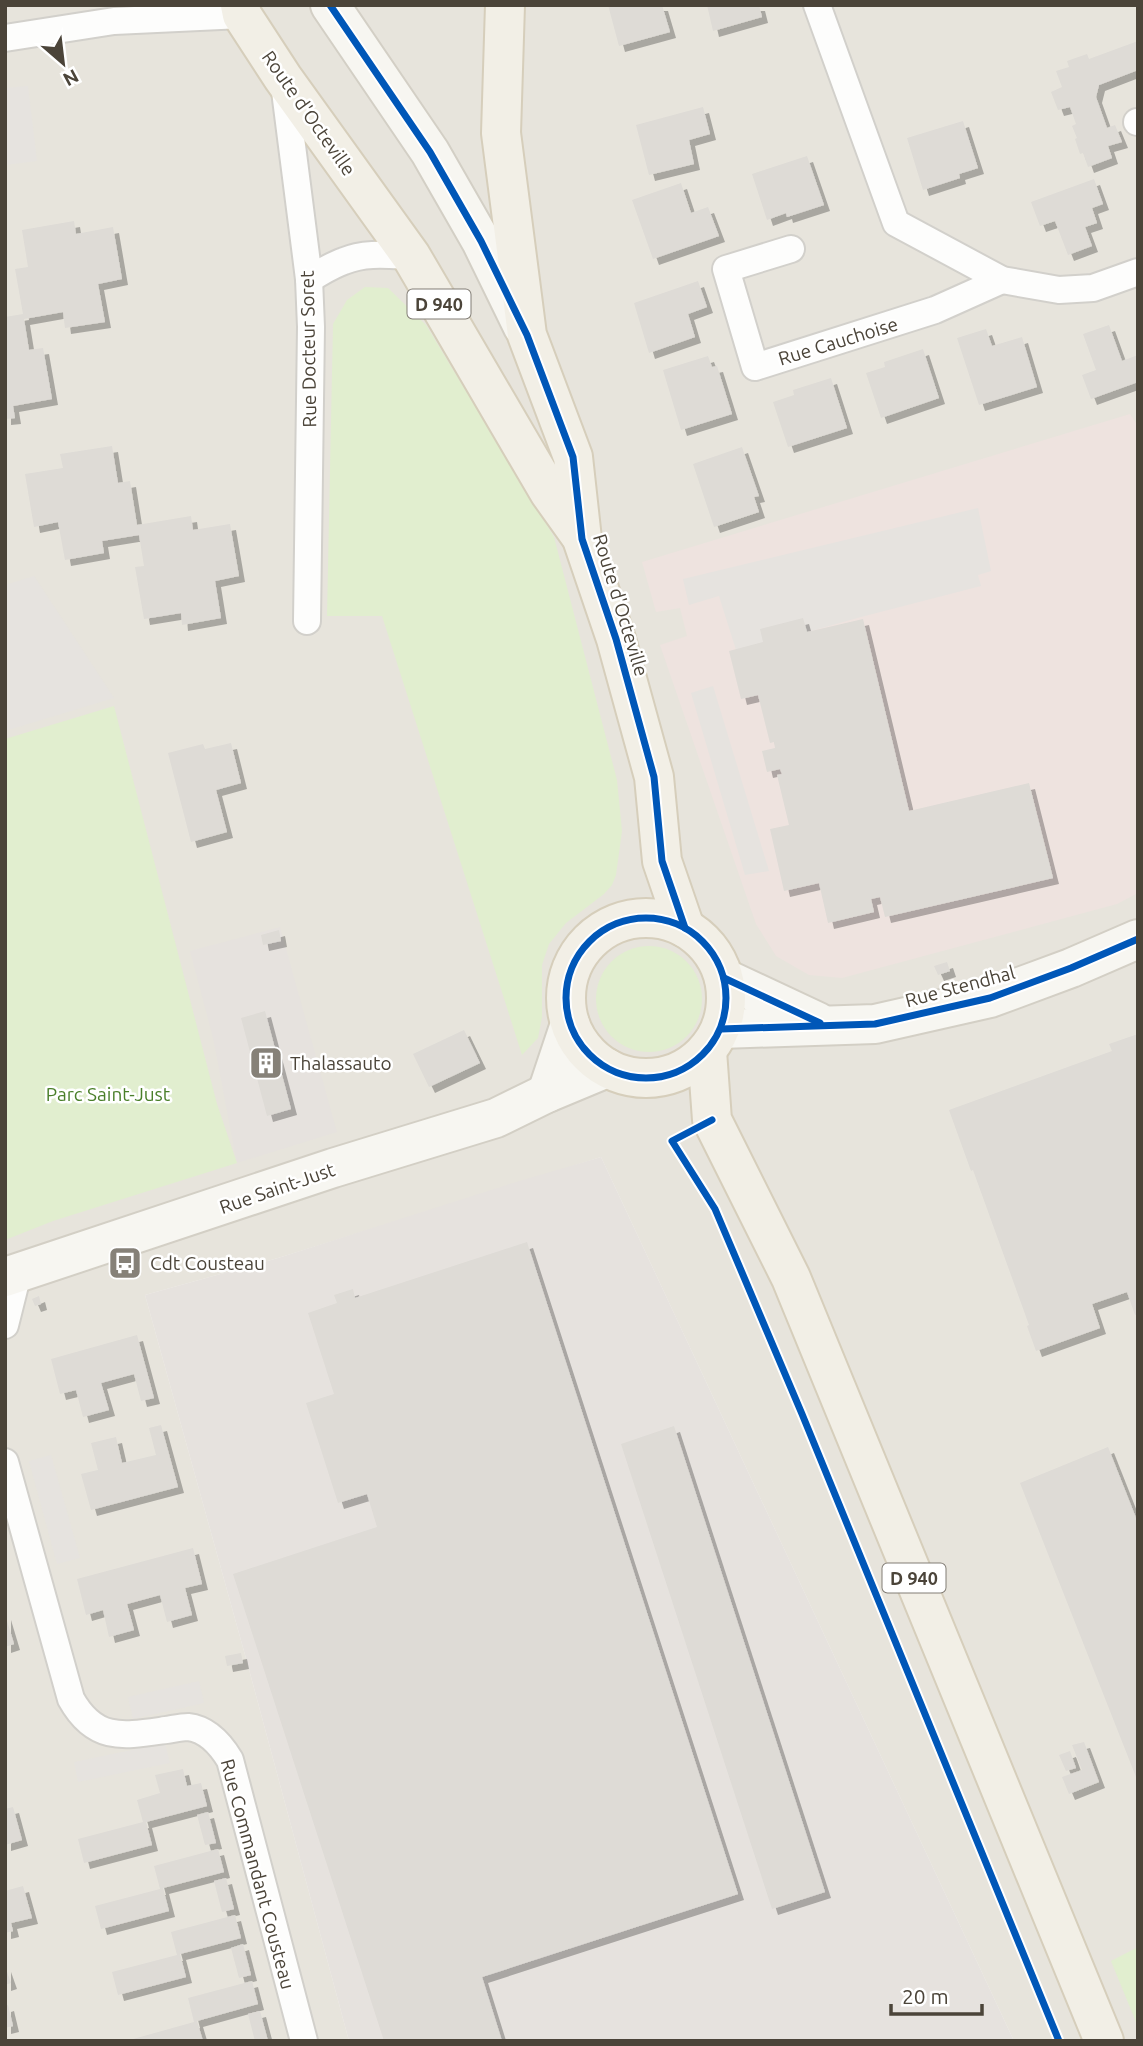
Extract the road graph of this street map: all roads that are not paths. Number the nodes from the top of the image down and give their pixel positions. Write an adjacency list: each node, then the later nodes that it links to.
1 (330, 5): 13 (street)
2 (505, 5): 13 (main road, Route d'Octeville / D 940)
3 (817, 5): 12 (street)
4 (241, 10): 5 (street); 7 (main road, Route d'Octeville / D 940)
5 (125, 13): 6 (street)
6 (5, 38)
7 (283, 78): 9 (main road, Route d'Octeville / D 940); 11 (street, Rue Docteur Soret)
8 (791, 249): 12 (street, Rue Cauchoise)
9 (411, 256): 11 (street); 14 (main road, Route d'Octeville / D 940)
10 (1138, 272): 12 (street)
11 (309, 279): 15 (street, Rue Docteur Soret)
12 (1002, 280)
13 (527, 335): 14 (main road, Route d'Octeville / D 940)
14 (582, 539): 16 (main road, Route d'Octeville / D 940)
15 (307, 621)
16 (662, 862): 17 (main road); 18 (main road, Route d'Octeville / D 940)
17 (620, 922): 18 (main road); 21 (main road)
18 (685, 928): 20 (main road)
19 (1138, 940): 22 (street, Rue Stendhal)
20 (724, 978): 22 (street, Rue Stendhal); 23 (main road)
21 (570, 1024): 24 (main road); 26 (street)
22 (823, 1024): 23 (street, Rue Stendhal)
23 (714, 1040): 25 (main road); 27 (main road, D 940)
24 (607, 1068): 25 (main road); 26 (street, Rue Saint-Just)
25 (654, 1078): 27 (main road, D 940)
26 (547, 1093): 28 (street, Rue Saint-Just)
27 (712, 1121): 32 (main road, D 940)
28 (11, 1275): 29 (street)
29 (5, 1325)
30 (5, 1462): 31 (street, Rue Commandant Cousteau)
31 (304, 2041)
32 (1104, 2041)

